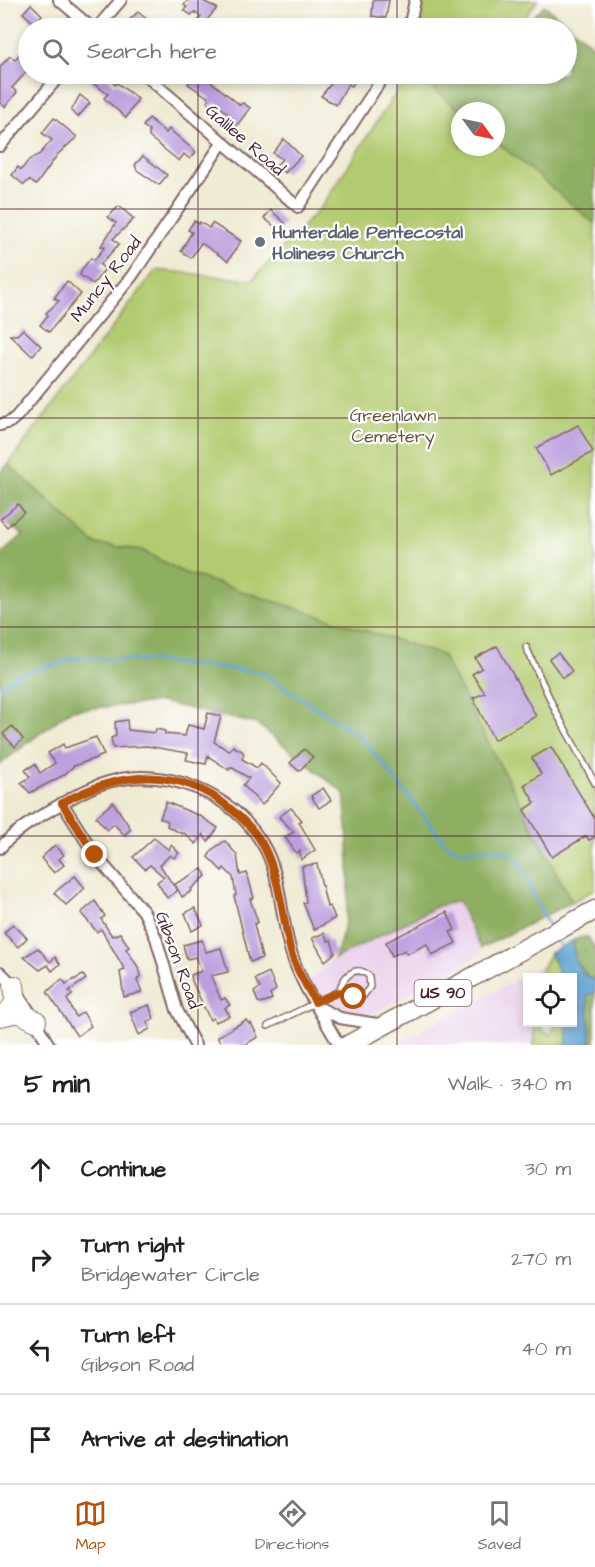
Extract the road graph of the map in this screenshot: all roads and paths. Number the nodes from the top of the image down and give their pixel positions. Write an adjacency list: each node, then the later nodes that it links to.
1 (59, 0): 4 (street)
2 (121, 0): 5 (street)
3 (415, 0): 6 (street)
4 (80, 18)
5 (106, 18)
6 (411, 18)
7 (53, 84): 11 (street)
8 (156, 84): 10 (street, Galilee Road)
9 (378, 84): 10 (street, Galilee Road)
10 (223, 142): 12 (street, Muncy Road)
11 (0, 146)
12 (1, 425)
13 (526, 646): 14 (lane)
14 (595, 783)
15 (62, 803): 16 (street); 20 (street); 26 (street, Gibson Road)
16 (0, 848)
17 (595, 910): 23 (highway, US 90)
18 (7, 979): 21 (highway); 22 (street)
19 (339, 992): 19 (lane); 20 (lane)
20 (317, 1004): 23 (street); 24 (lane); 27 (street)
21 (4, 1014): 22 (highway)
22 (36, 1021): 25 (street)
23 (384, 1025): 28 (highway, US 90)
24 (268, 1026)
25 (49, 1045)
26 (195, 1045)
27 (339, 1045)
28 (348, 1045)

